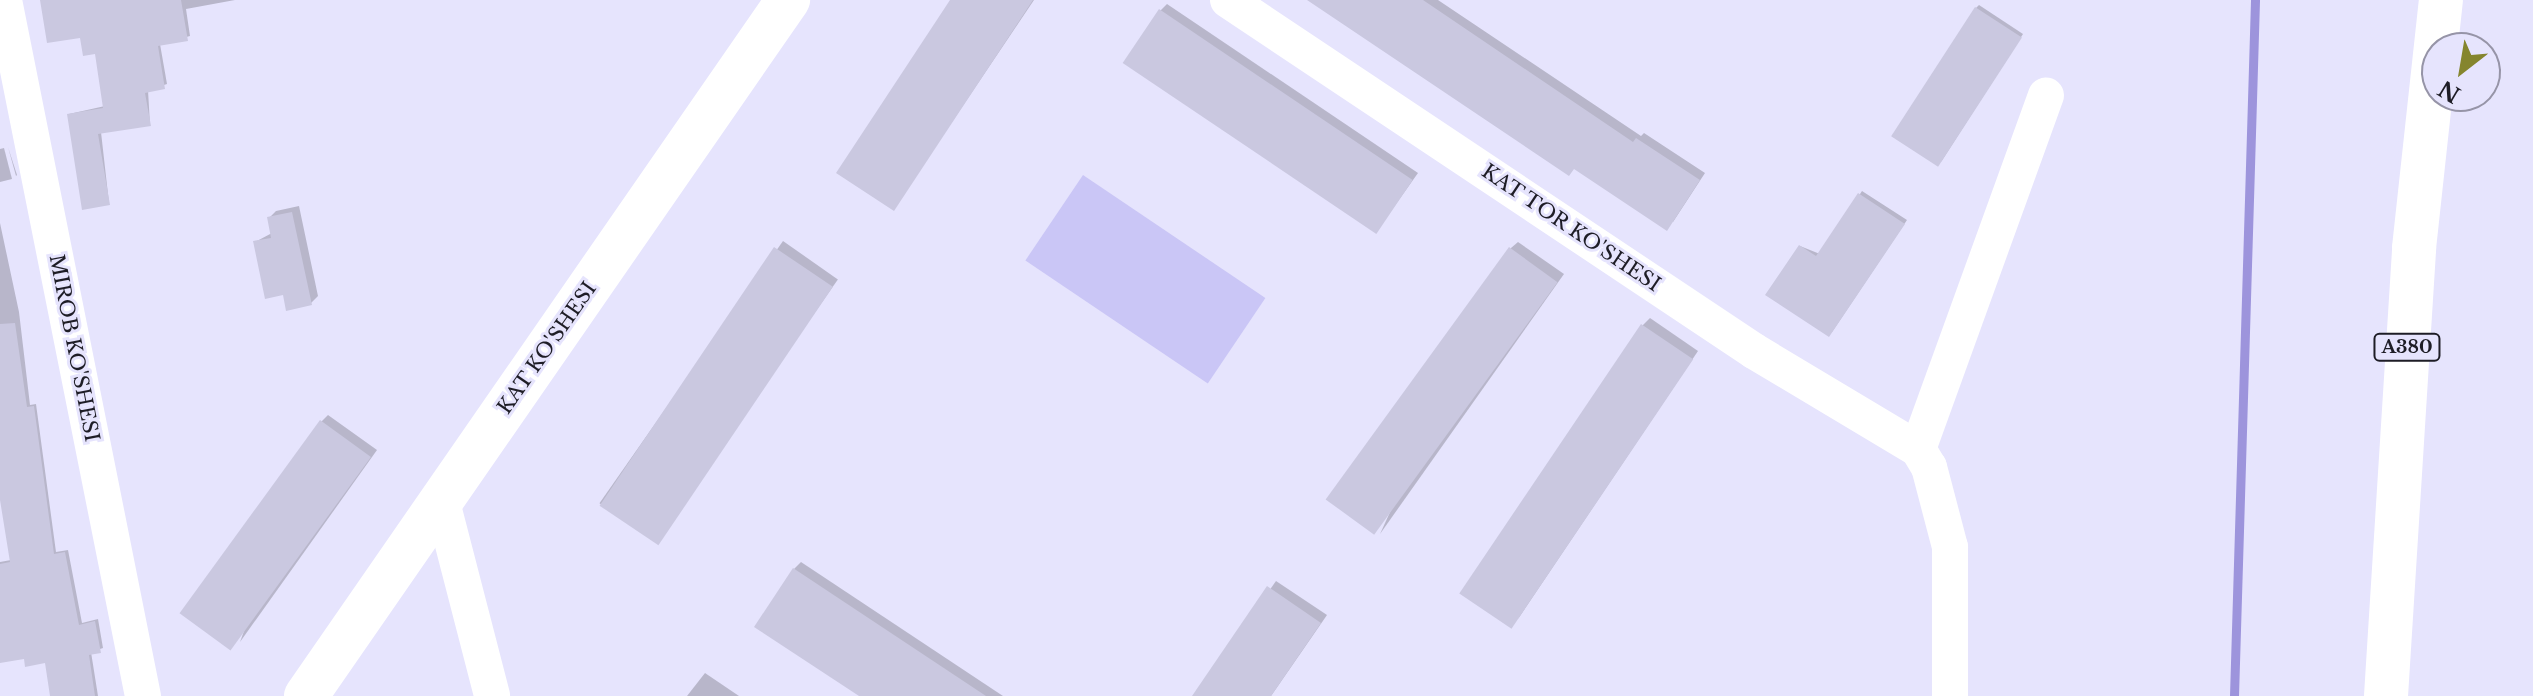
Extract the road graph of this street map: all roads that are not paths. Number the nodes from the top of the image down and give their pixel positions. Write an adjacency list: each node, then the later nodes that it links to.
1 (4, 0): 8 (street, MIROB KO'SHESI)
2 (788, 0): 7 (main road, KAT KO'SHESI)
3 (1228, 0): 6 (street, KAT TOR KO'SHESI)
4 (2441, 0): 12 (main road, A380)
5 (2046, 95): 6 (street)
6 (1918, 449): 11 (street)
7 (442, 502): 9 (main road, KAT KO'SHESI); 10 (street)
8 (143, 696)
9 (306, 696)
10 (492, 696)
11 (1950, 696)
12 (2386, 696)

